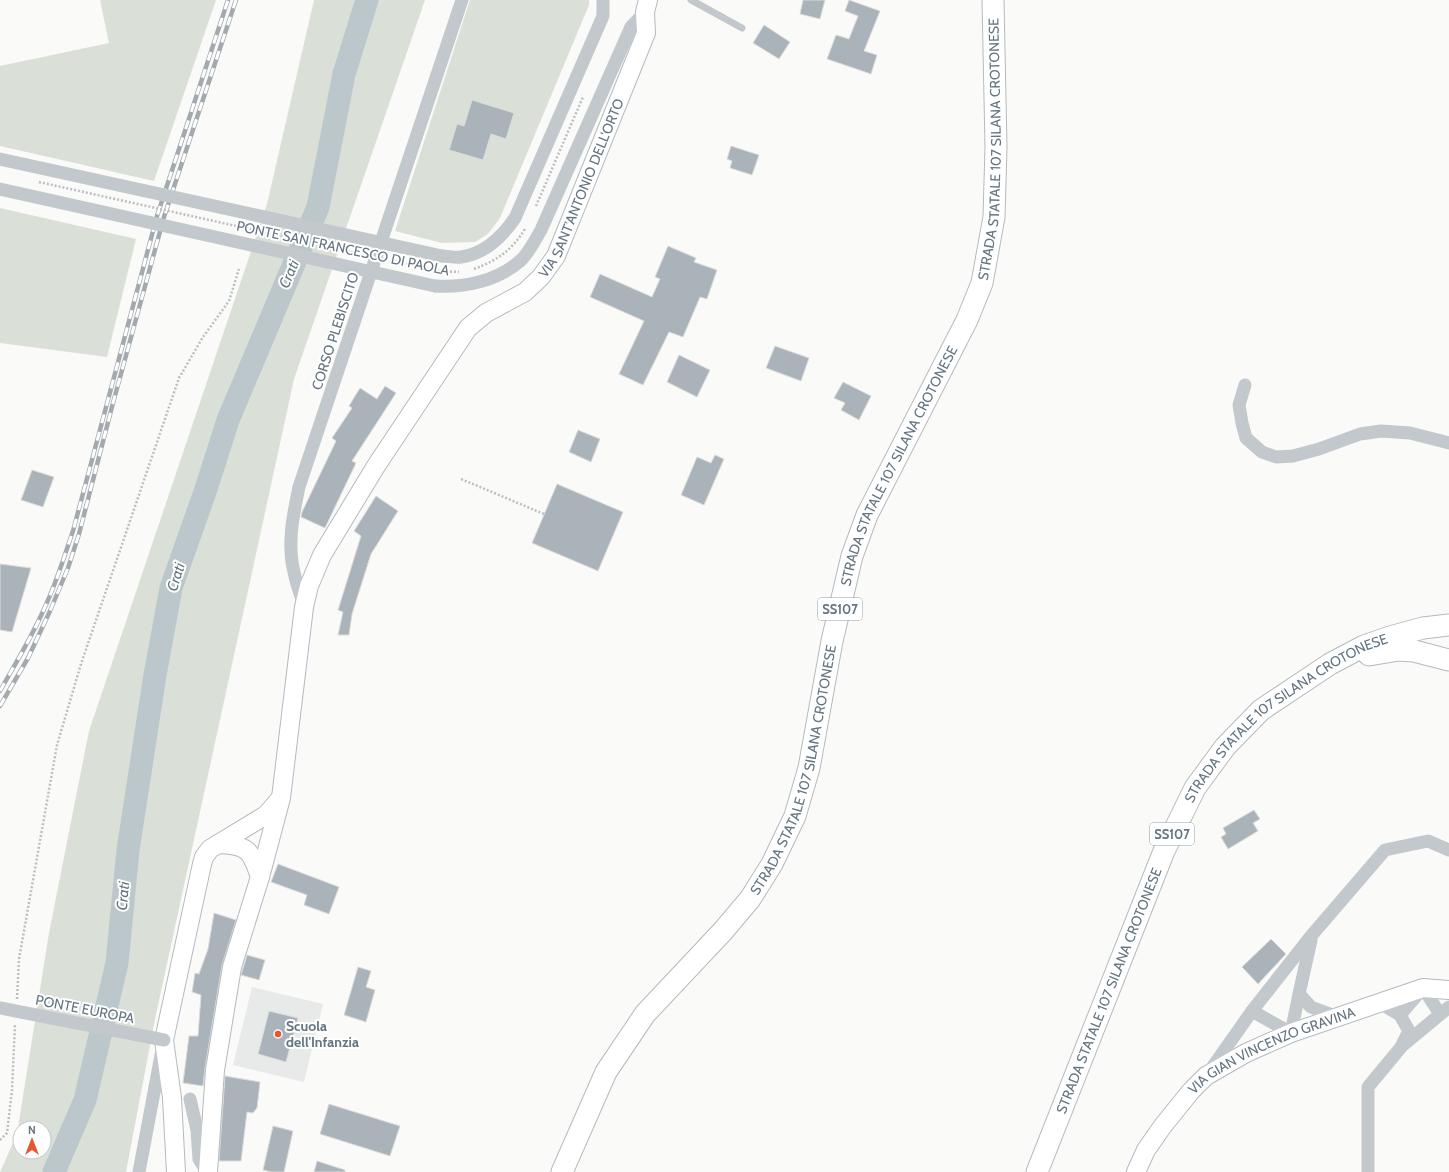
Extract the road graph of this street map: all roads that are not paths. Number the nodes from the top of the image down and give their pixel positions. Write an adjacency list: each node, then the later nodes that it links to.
1 (462, 0): 12 (street, CORSO PLEBISCITO)
2 (603, 0): 8 (street, PONTE SAN FRANCESCO DI PAOLA, bridge)
3 (632, 0): 6 (street)
4 (691, 0): 7 (lane)
5 (993, 0): 40 (main road, STRADA STATALE 107 SILANA CROTONESE / SS107)
6 (646, 6): 9 (street, PONTE SAN FRANCESCO DI PAOLA, bridge); 12 (street, VIA SANT'ANTONIO DELL'ORTO)
7 (742, 28)
8 (0, 159)
9 (0, 189)
10 (1245, 385): 11 (street)
11 (1449, 444)
12 (304, 607): 16 (street, VIA SANT'ANTONIO DELL'ORTO)
13 (1449, 624): 15 (main road, STRADA STATALE 107 SILANA CROTONESE / SS107)
14 (1449, 660): 15 (main road)
15 (1330, 664): 41 (main road, STRADA STATALE 107 SILANA CROTONESE / SS107)
16 (281, 798): 17 (street); 19 (street, VIA SANT'ANTONIO DELL'ORTO)
17 (218, 844): 19 (street); 31 (street)
18 (1449, 850): 20 (street)
19 (260, 877): 36 (street, VIA SANT'ANTONIO DELL'ORTO)
20 (1311, 936): 23 (street); 27 (street)
21 (1423, 988): 22 (street, VIA GIAN VINCENZO GRAVINA); 24 (street, VIA GIAN VINCENZO GRAVINA); 26 (street); 28 (street)
22 (1449, 990)
23 (1299, 994): 29 (street); 30 (street)
24 (1380, 1003): 28 (street); 29 (street, VIA GIAN VINCENZO GRAVINA)
25 (0, 1008): 31 (street, PONTE EUROPA, bridge)
26 (1444, 1010): 32 (street)
27 (1252, 1011): 30 (street); 33 (street)
28 (1400, 1015): 32 (street)
29 (1338, 1017): 30 (street, VIA GIAN VINCENZO GRAVINA)
30 (1291, 1033): 33 (street, VIA GIAN VINCENZO GRAVINA)
31 (164, 1040): 34 (street); 37 (street)
32 (1402, 1046): 43 (street)
33 (1206, 1076): 42 (street, VIA GIAN VINCENZO GRAVINA)
34 (172, 1098): 35 (street); 38 (street)
35 (190, 1099): 36 (street); 39 (street)
36 (213, 1101): 39 (street, VIA SANT'ANTONIO DELL'ORTO)
37 (139, 1172)
38 (176, 1172)
39 (207, 1172)
40 (562, 1172)
41 (1037, 1172)
42 (1136, 1172)
43 (1368, 1172)

